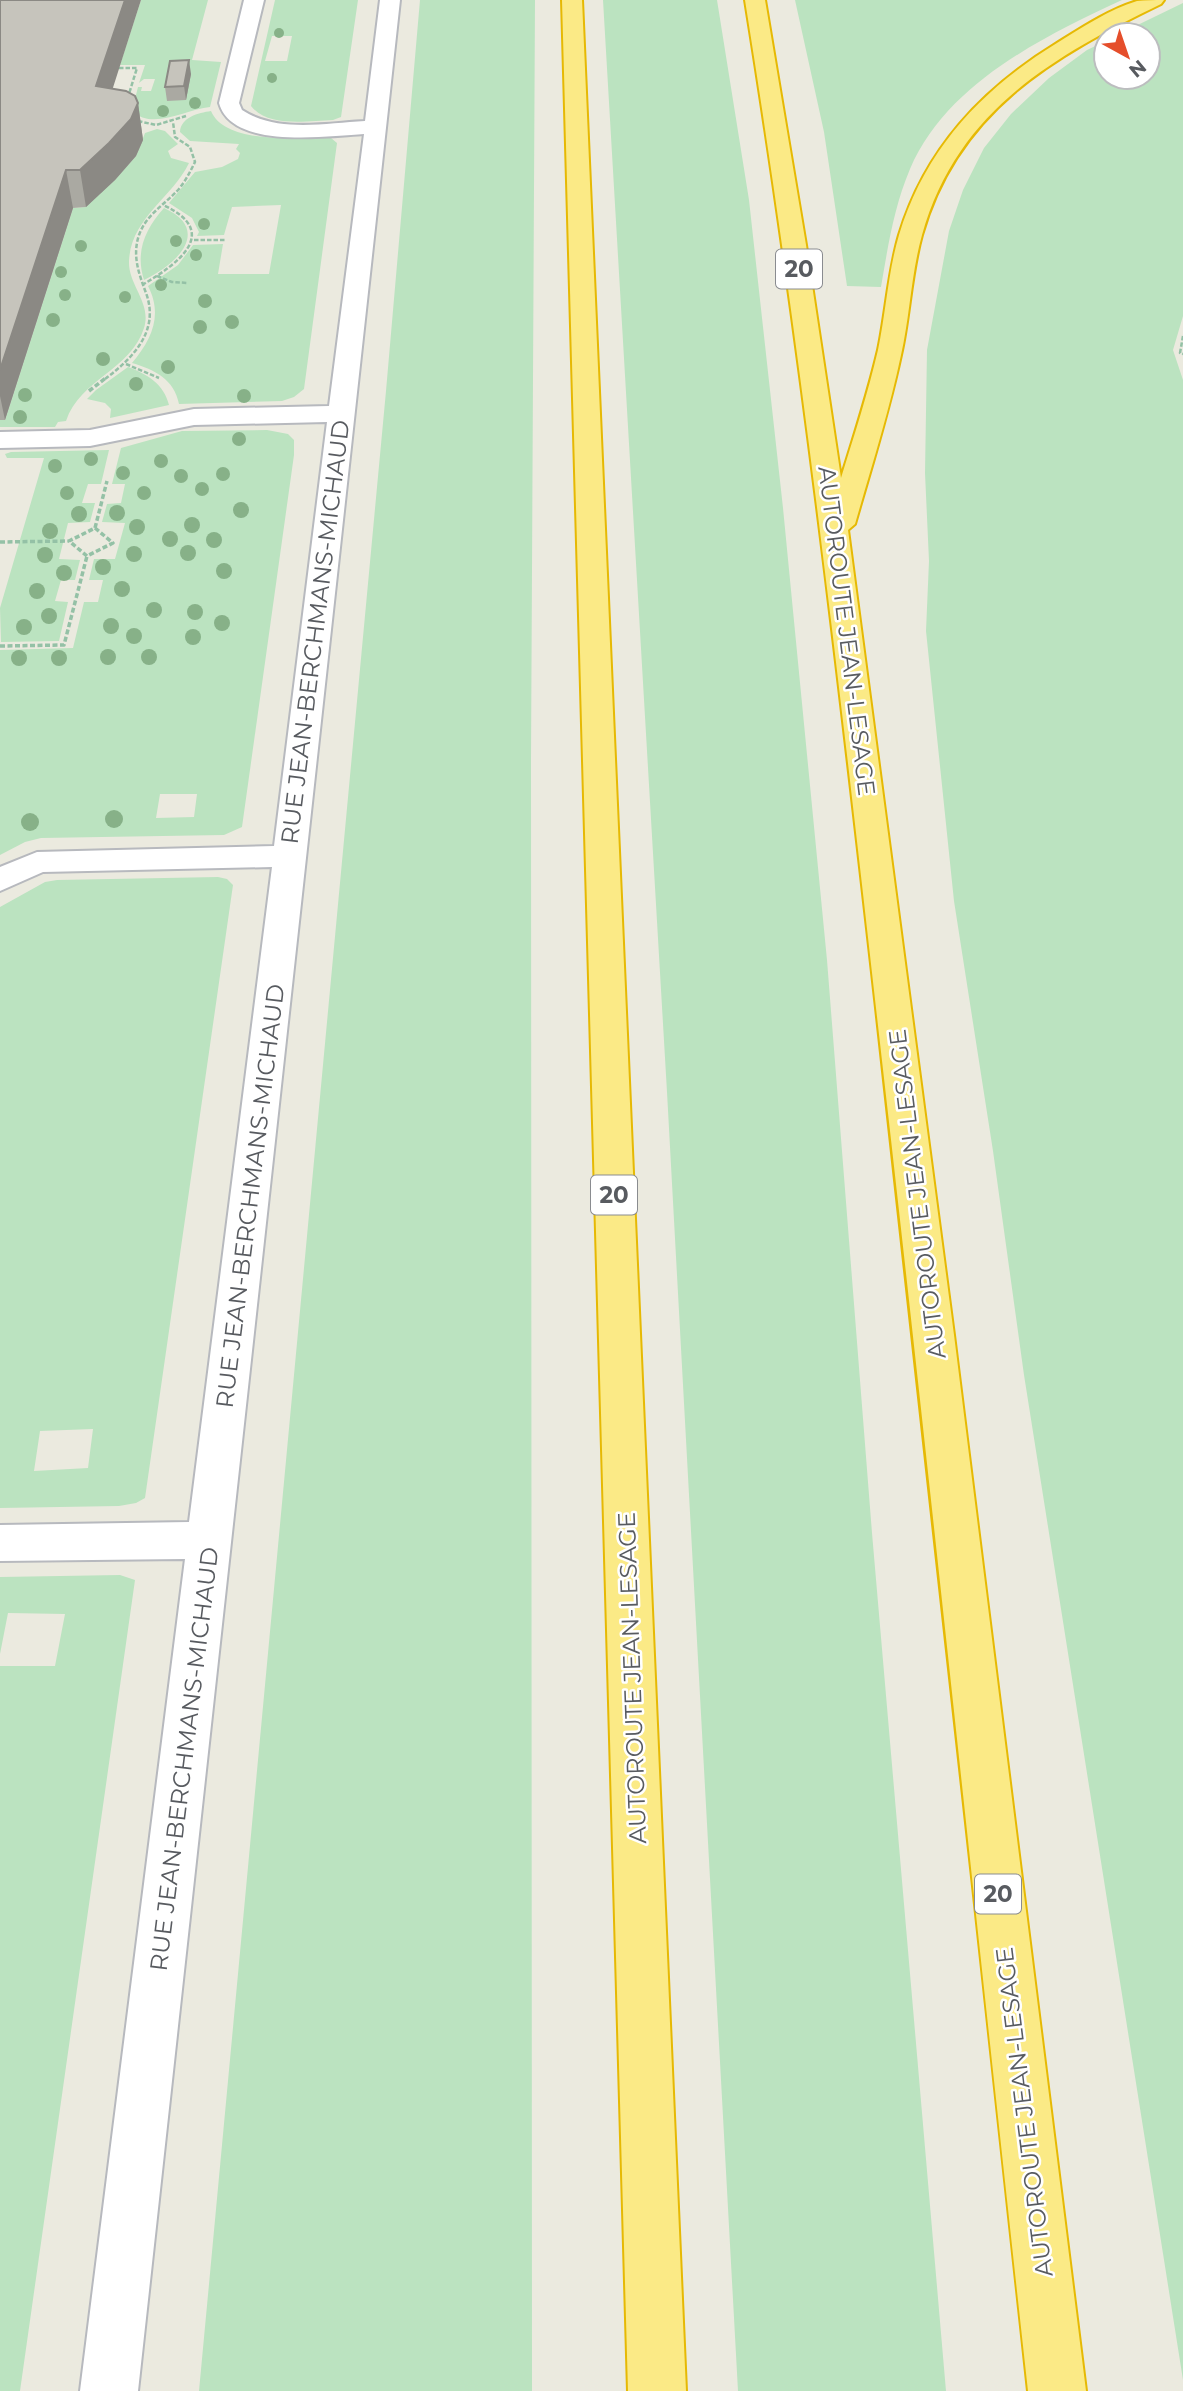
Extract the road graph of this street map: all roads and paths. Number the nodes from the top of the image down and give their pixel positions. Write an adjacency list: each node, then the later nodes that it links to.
1 (254, 0): 12 (street)
2 (390, 0): 12 (street, RUE JEAN-BERCHMANS-MICHAUD)
3 (572, 0): 37 (highway, AUTOROUTE JEAN-LESAGE / 20)
4 (755, 0): 27 (highway, AUTOROUTE JEAN-LESAGE / 20)
5 (1154, 0): 27 (highway)
6 (119, 68): 7 (path)
7 (126, 102)
8 (189, 114): 10 (path)
9 (134, 119): 11 (path)
10 (173, 122): 11 (path); 14 (path)
11 (145, 124): 13 (path)
12 (375, 127): 23 (street, RUE JEAN-BERCHMANS-MICHAUD)
13 (133, 128)
14 (163, 205): 15 (path); 19 (path)
15 (193, 240): 16 (path); 17 (path)
16 (225, 240)
17 (158, 276): 18 (path); 19 (path)
18 (188, 283)
19 (142, 285): 22 (path)
20 (1183, 336): 21 (path)
21 (1183, 354)
22 (86, 393)
23 (341, 414): 24 (street); 32 (street, RUE JEAN-BERCHMANS-MICHAUD)
24 (0, 440)
25 (108, 475): 26 (path)
26 (95, 528): 28 (path); 30 (path)
27 (837, 540): 38 (highway, AUTOROUTE JEAN-LESAGE / 20)
28 (69, 541): 29 (path); 30 (path)
29 (0, 542)
30 (87, 556): 31 (path)
31 (0, 646)
32 (290, 856): 33 (street); 34 (street, RUE JEAN-BERCHMANS-MICHAUD)
33 (0, 880)
34 (211, 1540): 35 (street); 36 (street, RUE JEAN-BERCHMANS-MICHAUD)
35 (0, 1543)
36 (110, 2391)
37 (657, 2391)
38 (1057, 2391)

